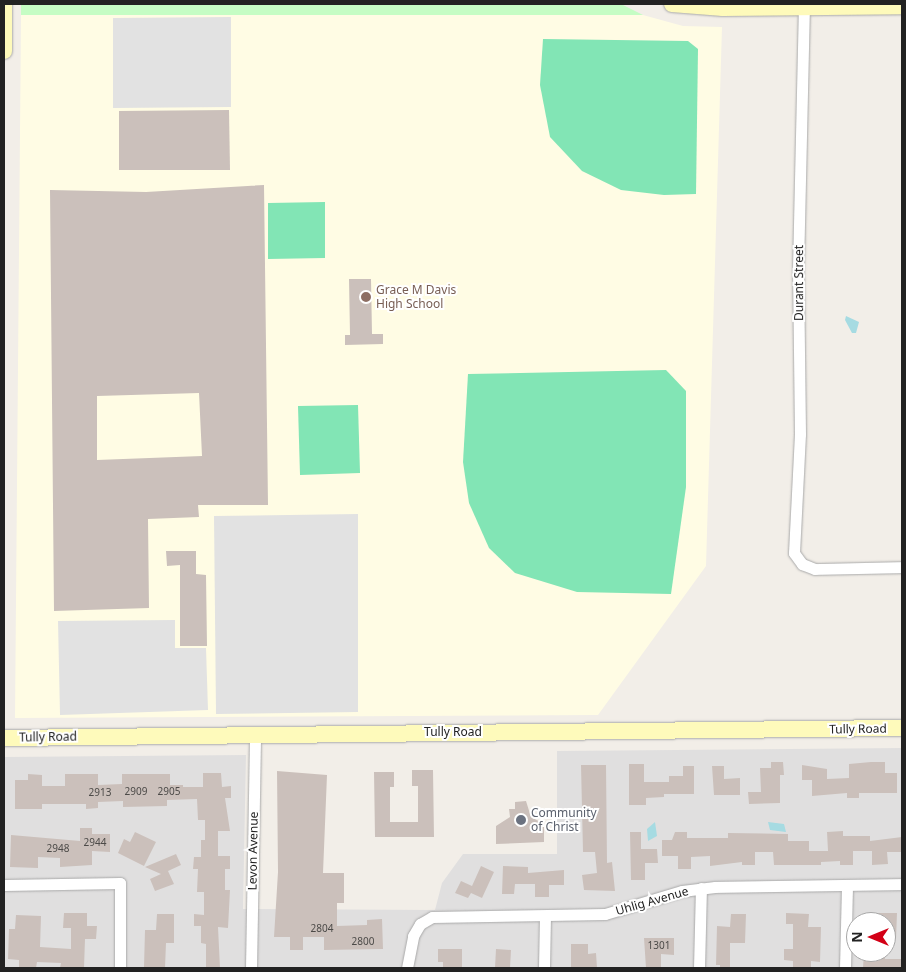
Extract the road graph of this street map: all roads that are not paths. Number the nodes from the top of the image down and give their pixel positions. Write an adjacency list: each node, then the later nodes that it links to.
1 (4, 4): 5 (main road)
2 (672, 4): 3 (main road)
3 (804, 6): 4 (main road); 6 (street, Durant Street)
4 (902, 6)
5 (4, 51)
6 (902, 567)
7 (902, 728): 8 (main road, Tully Road)
8 (255, 733): 9 (main road, Tully Road); 16 (street, Levon Avenue)
9 (4, 738)
10 (902, 884): 11 (street, Uhlig Avenue)
11 (847, 885): 13 (street, Uhlig Avenue); 20 (street)
12 (4, 886): 15 (street)
13 (701, 888): 14 (street, Uhlig Avenue); 19 (street)
14 (545, 916): 17 (street, Uhlig Avenue); 18 (street)
15 (120, 968)
16 (251, 968)
17 (407, 968)
18 (544, 968)
19 (698, 968)
20 (845, 968)

